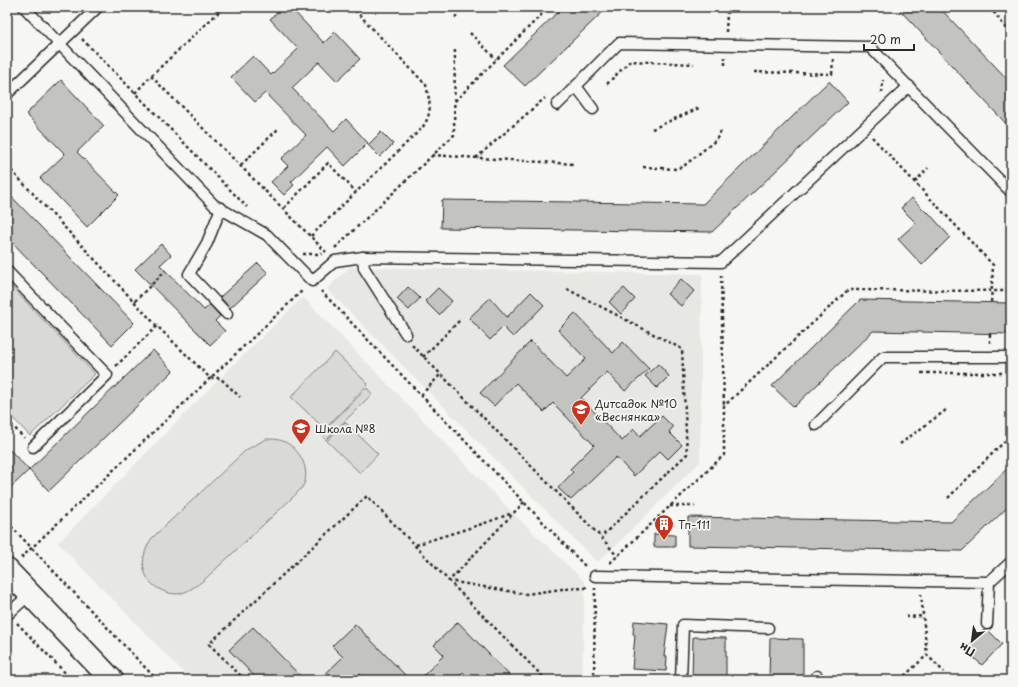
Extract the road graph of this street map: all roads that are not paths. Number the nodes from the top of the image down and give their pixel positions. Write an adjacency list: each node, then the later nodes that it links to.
1 (24, 7): 3 (lane)
2 (98, 7): 3 (lane)
3 (59, 44): 6 (lane); 10 (lane)
4 (576, 86): 5 (lane); 7 (lane); 8 (lane)
5 (909, 86): 9 (lane); 11 (lane)
6 (7, 94)
7 (557, 105)
8 (593, 109)
9 (1011, 192)
10 (221, 208): 11 (lane); 13 (lane)
11 (363, 256): 14 (lane)
12 (7, 271): 17 (lane)
13 (227, 314)
14 (406, 334)
15 (1011, 357): 16 (lane)
16 (816, 425)
17 (33, 446)
18 (1011, 562): 21 (lane)
19 (8, 571): 22 (street)
20 (595, 576): 21 (lane)
21 (989, 582): 24 (lane)
22 (30, 594): 23 (lane); 26 (street)
23 (8, 614)
24 (987, 624)
25 (768, 628): 27 (lane)
26 (112, 680)
27 (681, 680)

